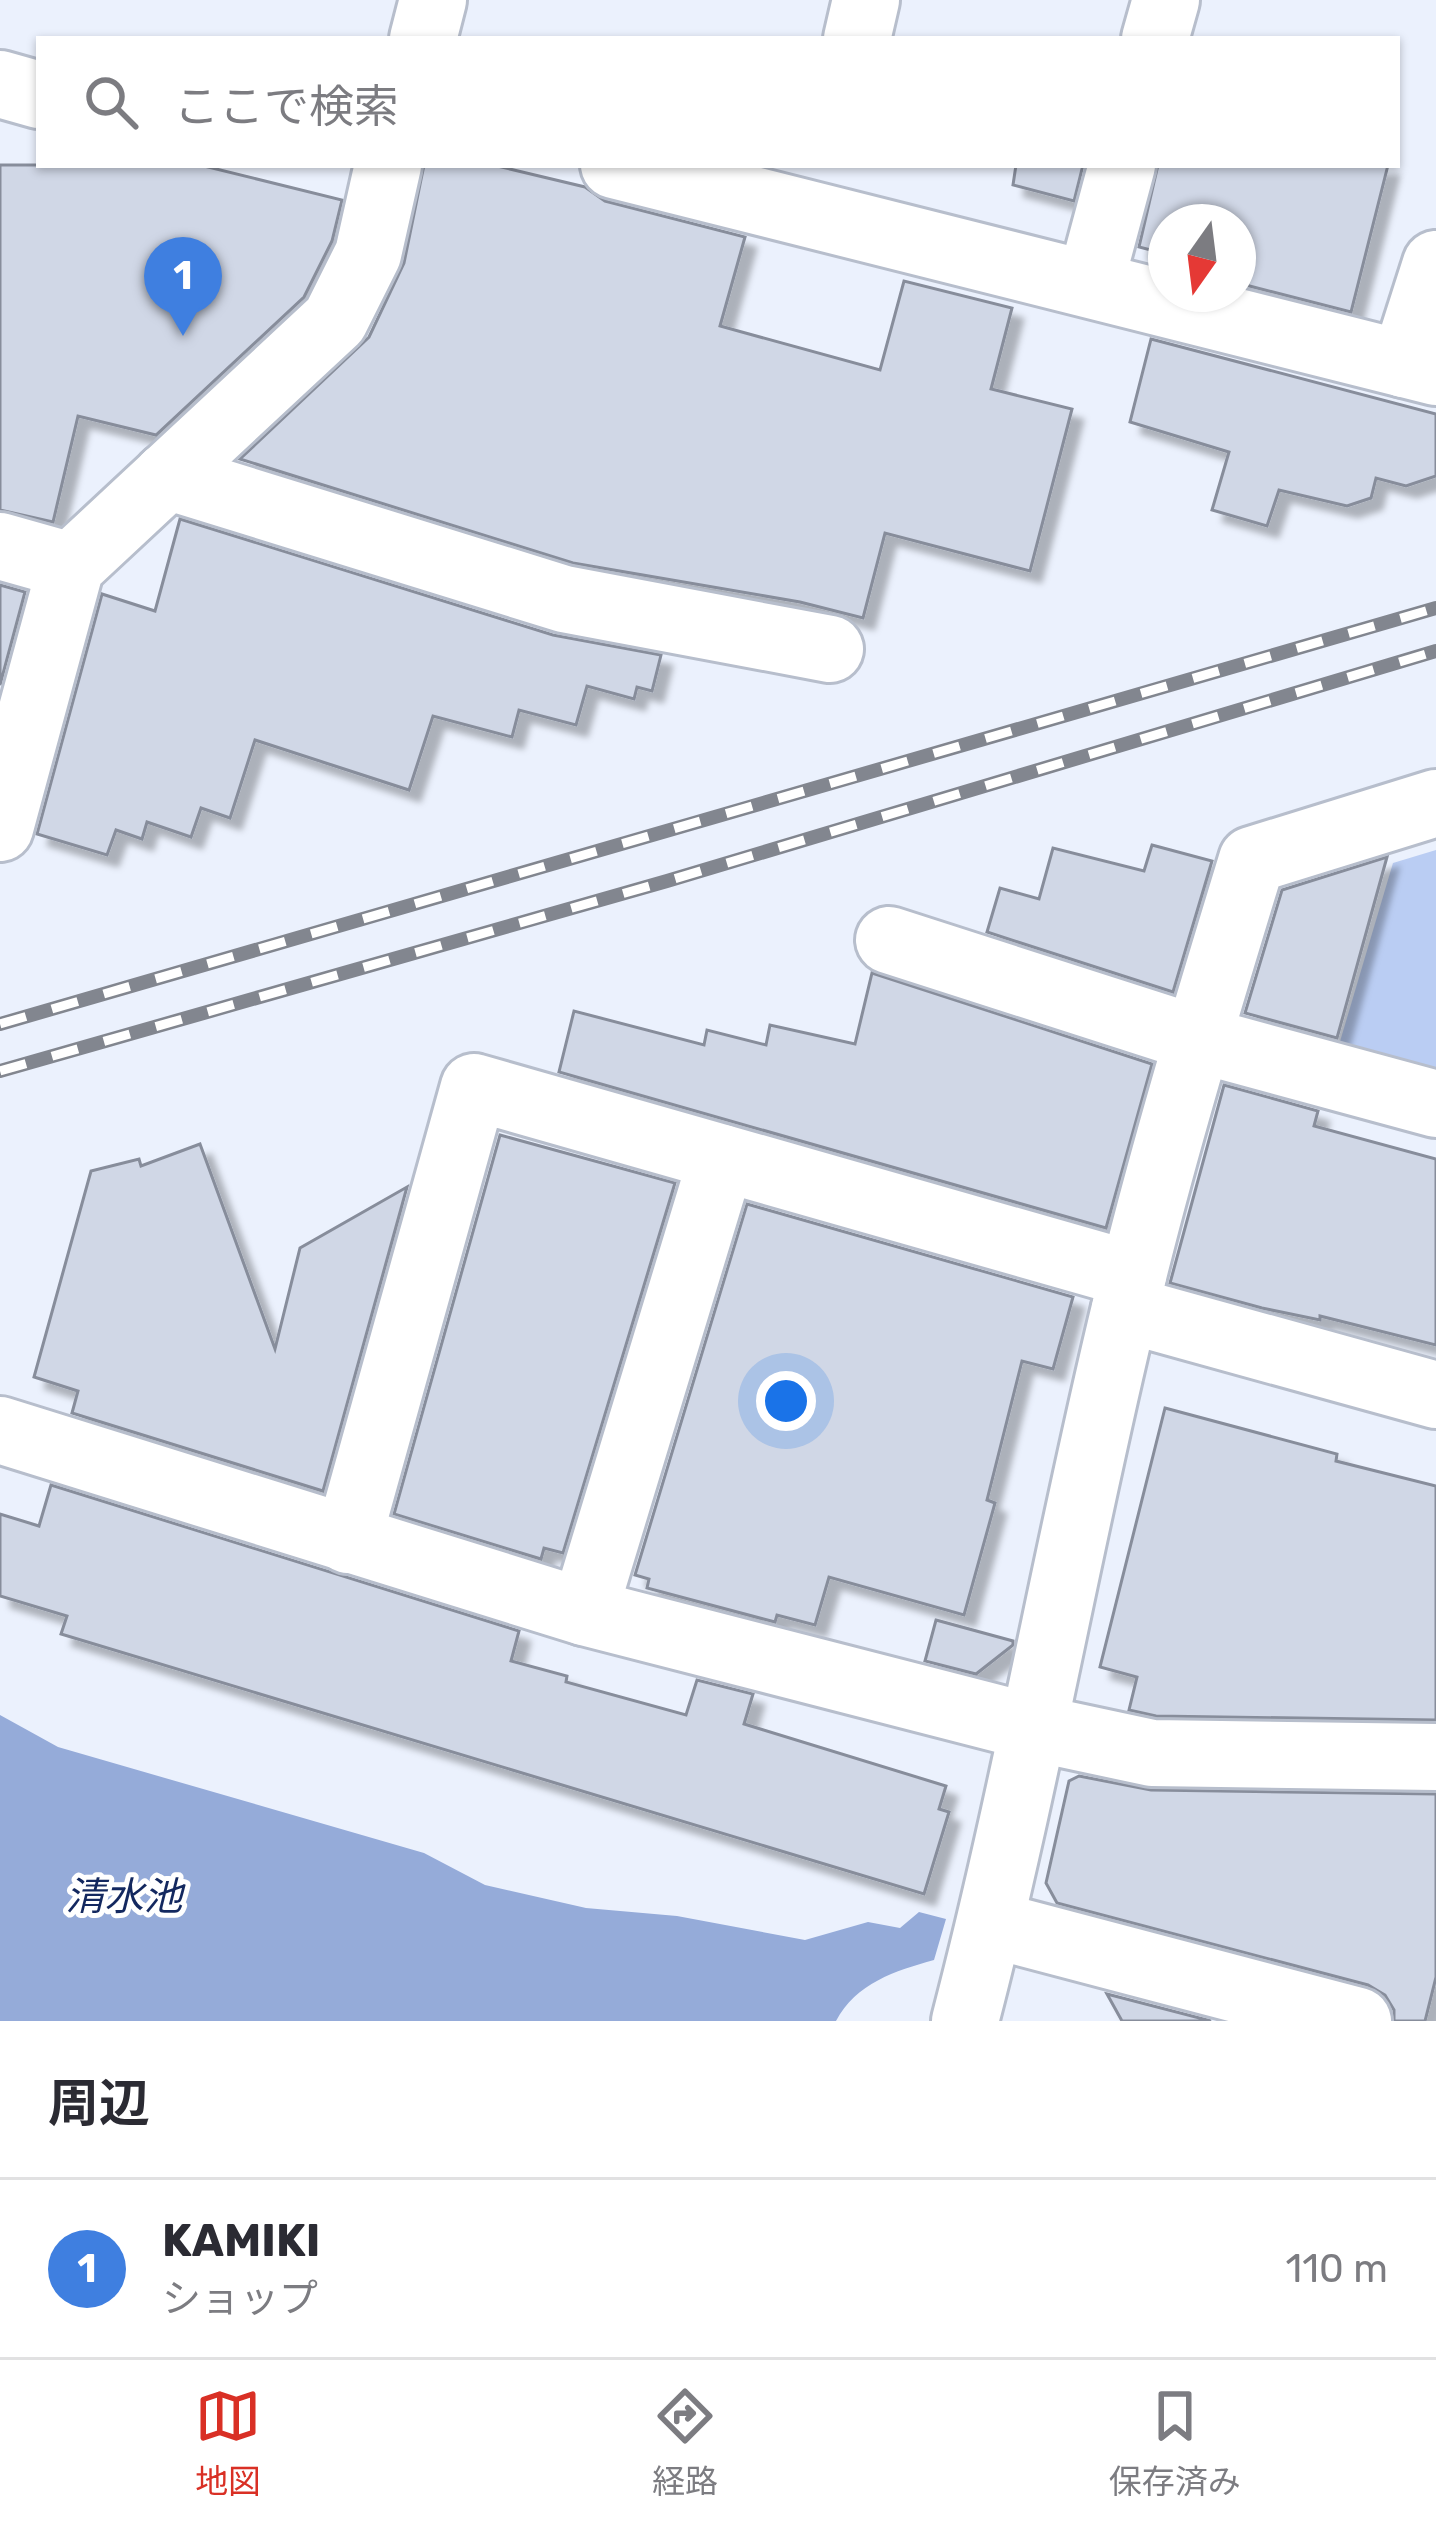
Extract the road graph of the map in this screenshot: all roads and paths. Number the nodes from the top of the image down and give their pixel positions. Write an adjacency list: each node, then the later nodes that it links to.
1 (434, 0): 4 (street)
2 (866, 0): 5 (street)
3 (1166, 0): 6 (street)
4 (424, 36)
5 (858, 36)
6 (1157, 36)
7 (0, 84): 8 (street)
8 (36, 94)
9 (370, 168): 16 (street)
10 (638, 168): 12 (street)
11 (1121, 168): 14 (street)
12 (823, 191): 14 (street)
13 (1436, 264): 15 (street)
14 (1090, 284): 15 (street)
15 (1420, 368)
16 (167, 476): 18 (street); 19 (street)
17 (0, 546): 18 (street)
18 (71, 566): 21 (street)
19 (830, 649)
20 (1436, 803): 23 (street)
21 (0, 828)
22 (889, 940): 23 (street)
23 (1197, 1039): 24 (street); 26 (street)
24 (1436, 1104)
25 (722, 1158): 26 (street); 29 (street); 30 (street)
26 (1129, 1292): 27 (street); 31 (street)
27 (1436, 1394)
28 (0, 1430): 29 (street)
29 (348, 1540): 30 (street)
30 (584, 1612): 31 (street)
31 (1035, 1728): 32 (street); 33 (street)
32 (1436, 1757)
33 (990, 1924): 34 (street); 35 (street)
34 (965, 2021)
35 (1358, 2021)

